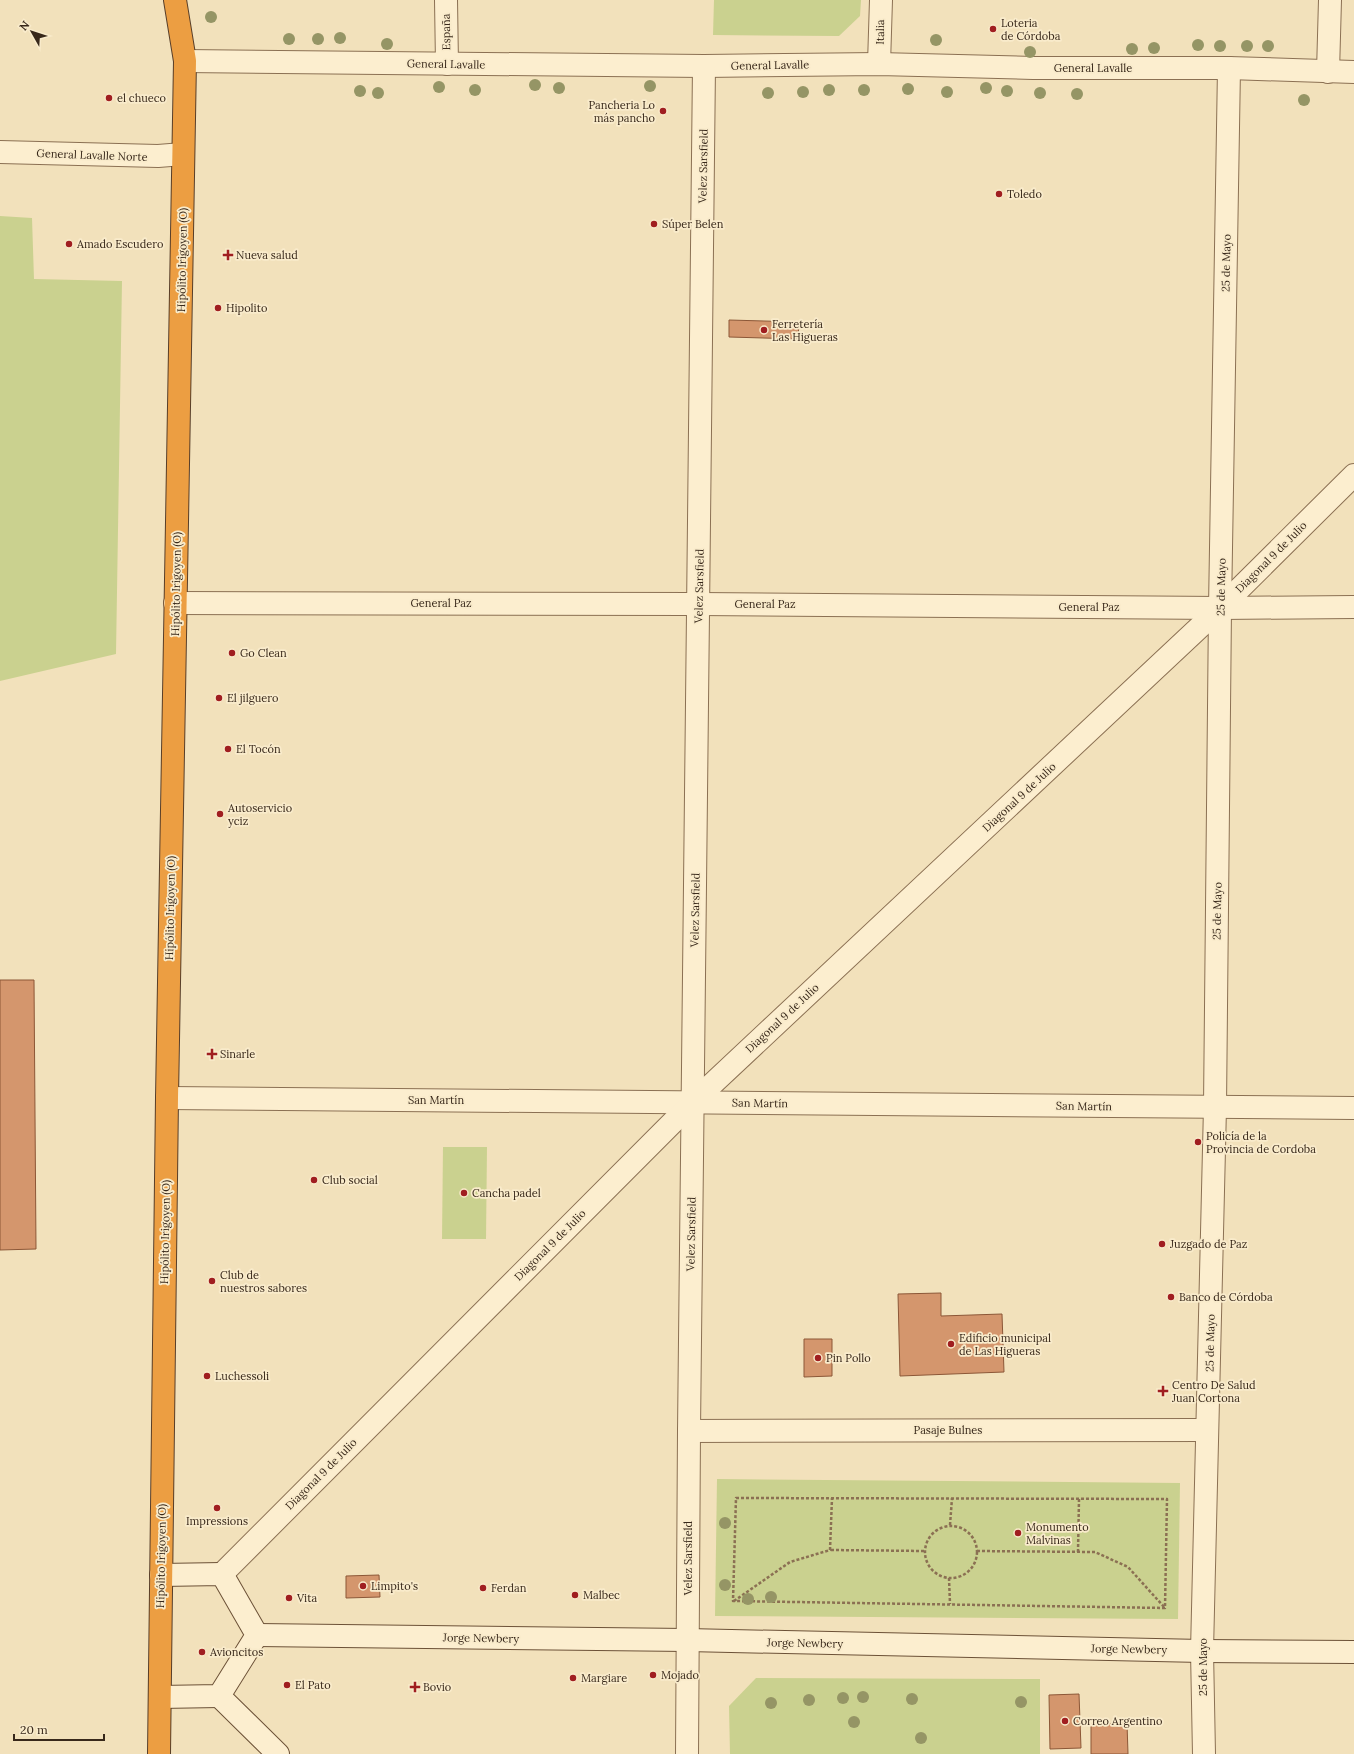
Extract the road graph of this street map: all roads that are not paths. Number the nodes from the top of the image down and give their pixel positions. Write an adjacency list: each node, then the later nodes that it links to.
1 (176, 0): 5 (highway, Hipólito Irigoyen (O))
2 (446, 0): 6 (street, España)
3 (881, 0): 7 (street, Italia)
4 (1330, 0): 10 (street)
5 (185, 61): 6 (street, General Lavalle); 13 (highway, Hipólito Irigoyen (O))
6 (447, 64): 8 (street, General Lavalle)
7 (880, 64): 8 (street, General Lavalle); 9 (street, General Lavalle)
8 (704, 66): 16 (street, Velez Sarsfield)
9 (1229, 68): 10 (street, General Lavalle); 18 (street, 25 de Mayo)
10 (1328, 72): 11 (street, General Lavalle)
11 (1354, 72)
12 (0, 152): 13 (street, General Lavalle Norte)
13 (183, 154): 15 (highway, Hipólito Irigoyen (O))
14 (1354, 475): 18 (street, Diagonal 9 de Julio)
15 (175, 603): 16 (street, General Paz); 19 (highway, Hipólito Irigoyen (O))
16 (698, 604): 18 (street, General Paz); 20 (street, Velez Sarsfield)
17 (1354, 607): 18 (street, General Paz)
18 (1220, 608): 20 (street, Diagonal 9 de Julio); 21 (street, 25 de Mayo)
19 (167, 1098): 20 (street, San Martín); 26 (highway, Hipólito Irigoyen (O))
20 (693, 1102): 21 (street, San Martín); 24 (street, Velez Sarsfield); 25 (street, Diagonal 9 de Julio)
21 (1216, 1107): 22 (street, San Martín); 23 (street, 25 de Mayo)
22 (1354, 1108)
23 (1207, 1430): 24 (street, Pasaje Bulnes); 29 (street, 25 de Mayo)
24 (689, 1431): 28 (street, Velez Sarsfield)
25 (222, 1574): 26 (street); 27 (street)
26 (161, 1576): 32 (highway, Hipólito Irigoyen (O))
27 (257, 1635): 28 (street, Jorge Newbery); 31 (street)
28 (687, 1640): 29 (street, Jorge Newbery); 35 (street, Velez Sarsfield)
29 (1202, 1651): 30 (street, Jorge Newbery); 36 (street, 25 de Mayo)
30 (1354, 1652)
31 (220, 1696): 32 (street); 34 (street)
32 (160, 1697): 33 (highway, Hipólito Irigoyen (O))
33 (159, 1754)
34 (278, 1754)
35 (687, 1754)
36 (1204, 1754)

